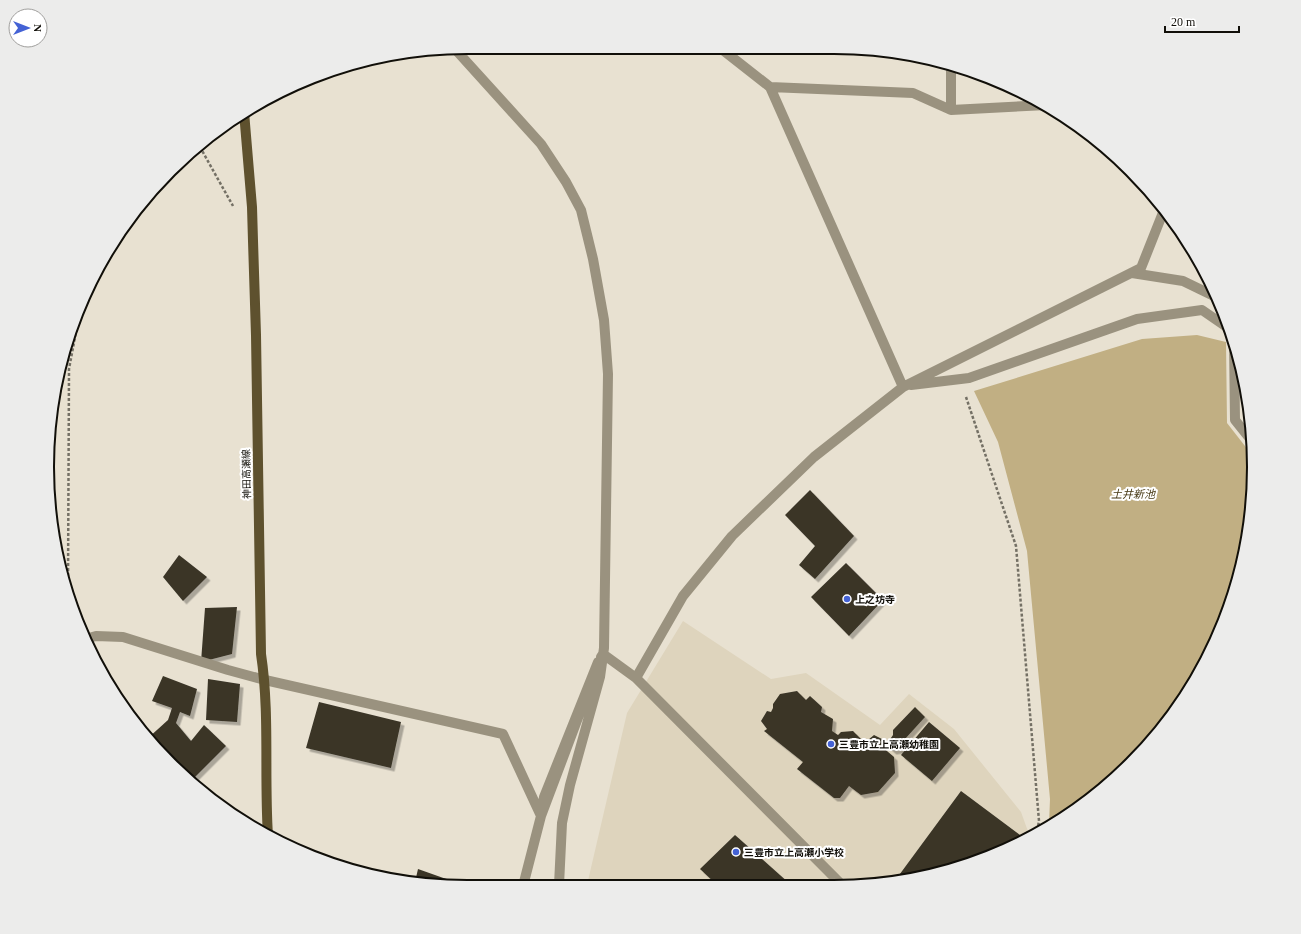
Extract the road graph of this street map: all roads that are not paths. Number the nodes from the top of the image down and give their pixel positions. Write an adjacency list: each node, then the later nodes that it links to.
1 (460, 54): 16 (street)
2 (728, 54): 4 (street)
3 (951, 71): 6 (street)
4 (770, 87): 6 (street); 13 (street)
5 (1034, 106): 6 (street)
6 (951, 110)
7 (245, 120): 18 (main road, 神田高瀬線)
8 (1162, 216): 9 (street)
9 (1132, 273): 10 (street); 13 (street)
10 (1208, 293)
11 (1221, 323): 13 (street)
12 (1234, 366): 14 (street)
13 (903, 386): 17 (street)
14 (1245, 433)
15 (91, 637): 18 (street)
16 (602, 656): 17 (street); 19 (street); 22 (street)
17 (636, 678): 23 (street)
18 (265, 680): 19 (street); 20 (main road, 神田高瀬線)
19 (541, 816): 21 (street)
20 (268, 829)
21 (524, 880)
22 (559, 880)
23 (838, 880)

